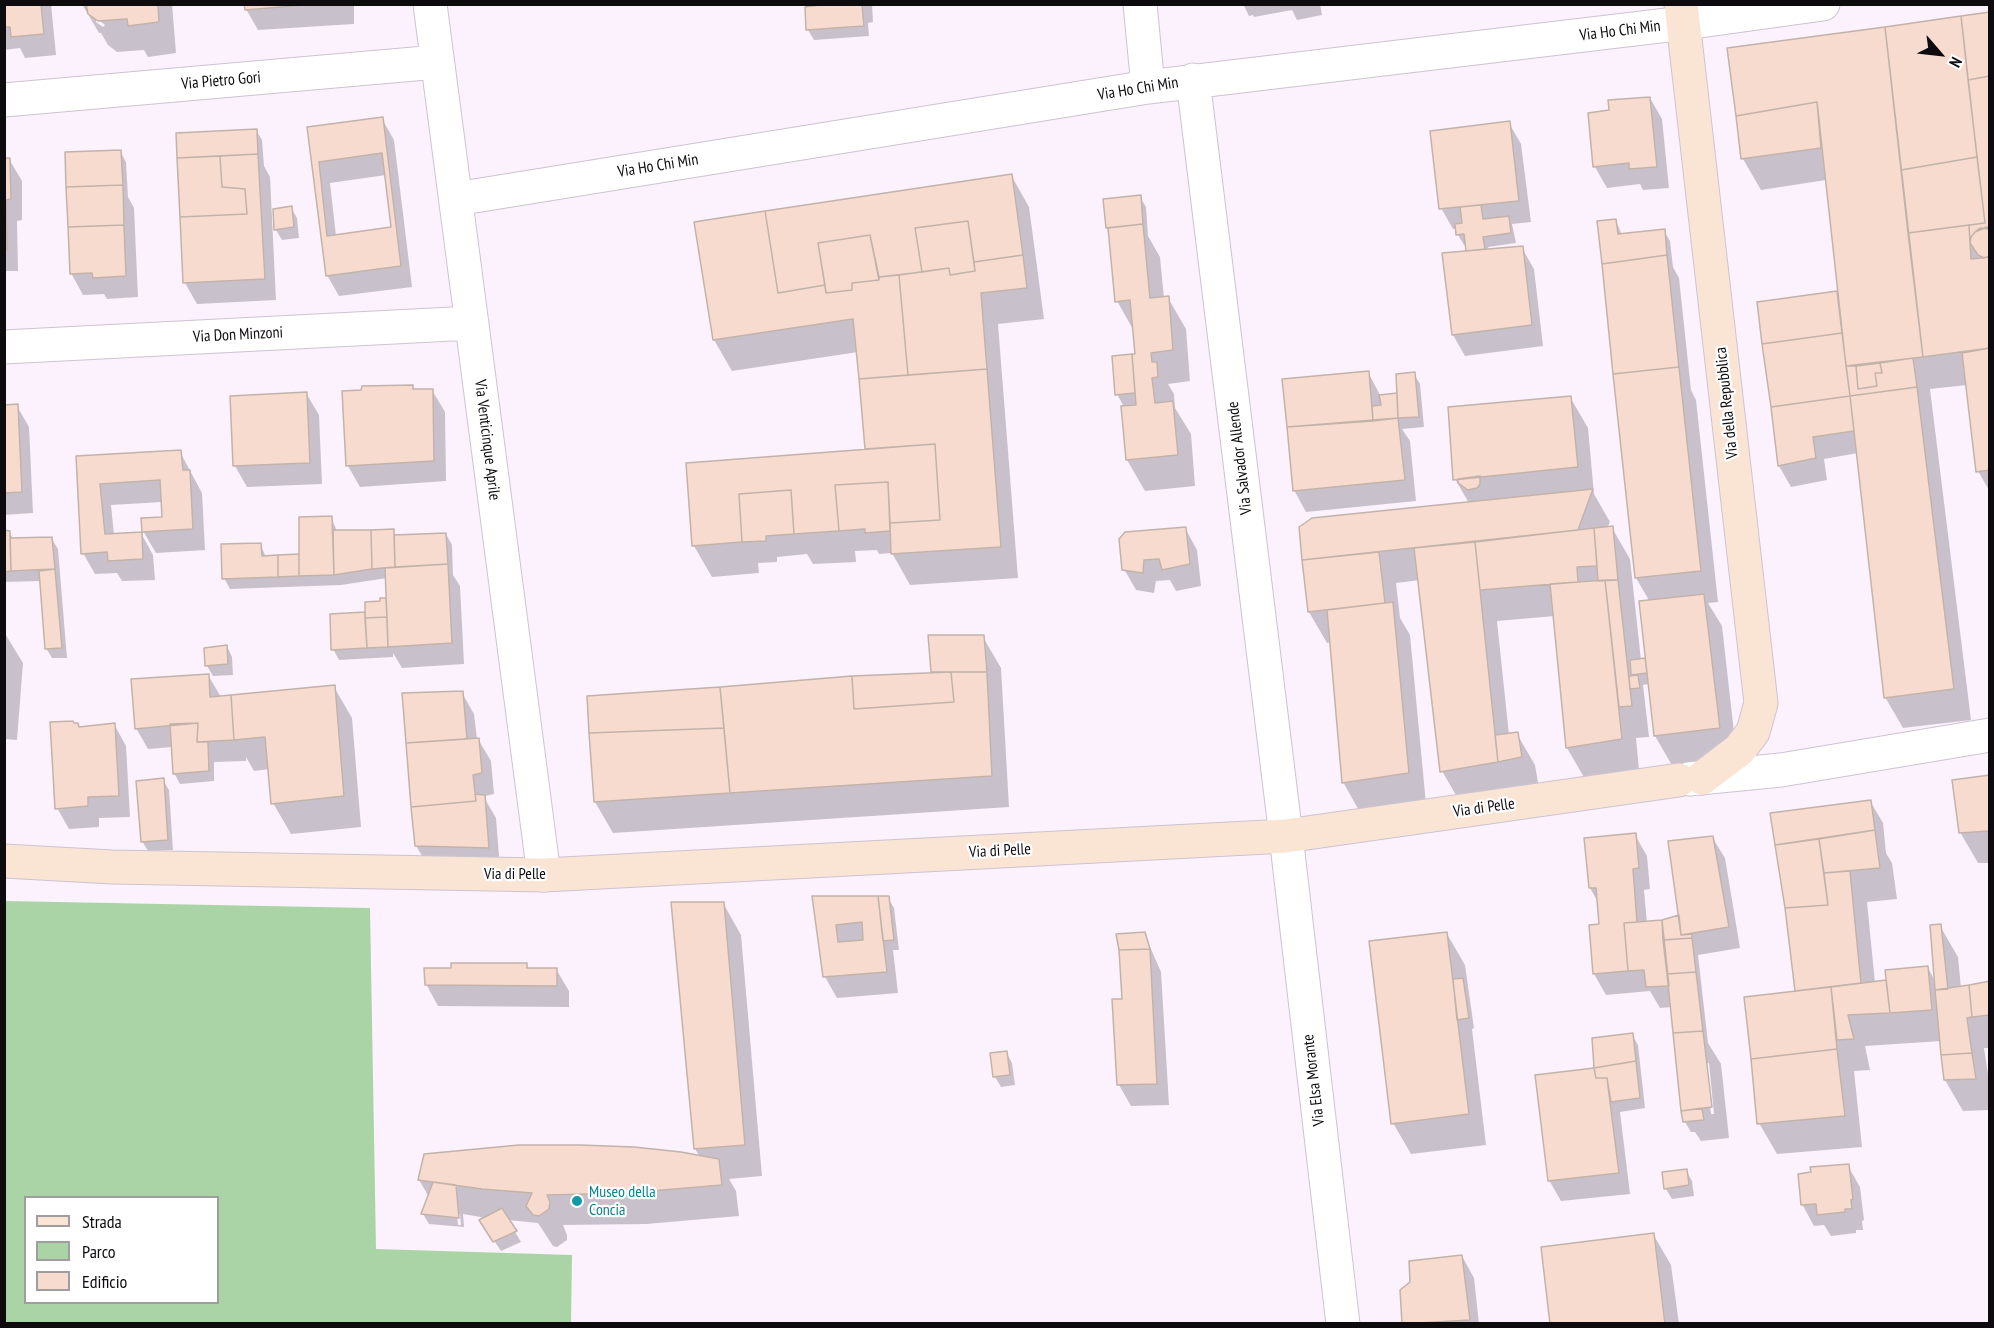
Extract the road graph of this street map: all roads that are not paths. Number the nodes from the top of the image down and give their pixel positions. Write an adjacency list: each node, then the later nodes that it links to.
1 (429, 4): 5 (street, Via Venticinque Aprile)
2 (1140, 4): 7 (street)
3 (1823, 4): 4 (street, Via Ho Chi Min)
4 (1682, 14): 6 (street, Via Ho Chi Min); 13 (main road, Via della Repubblica)
5 (437, 62): 8 (street, Via Pietro Gori); 9 (street, Via Venticinque Aprile)
6 (1194, 80): 7 (street, Via Ho Chi Min); 14 (street, Via Salvador Allende)
7 (1148, 87): 9 (street, Via Ho Chi Min)
8 (4, 100)
9 (456, 199): 10 (street, Via Venticinque Aprile)
10 (472, 323): 11 (street, Via Don Minzoni); 16 (street, Via Venticinque Aprile)
11 (4, 347)
12 (1989, 735): 13 (street, Via di Pelle)
13 (1690, 779): 14 (main road, Via di Pelle)
14 (1286, 836): 16 (main road, Via di Pelle); 17 (street, Via Elsa Morante)
15 (4, 861): 16 (main road, Via di Pelle)
16 (544, 875)
17 (1343, 1323)

